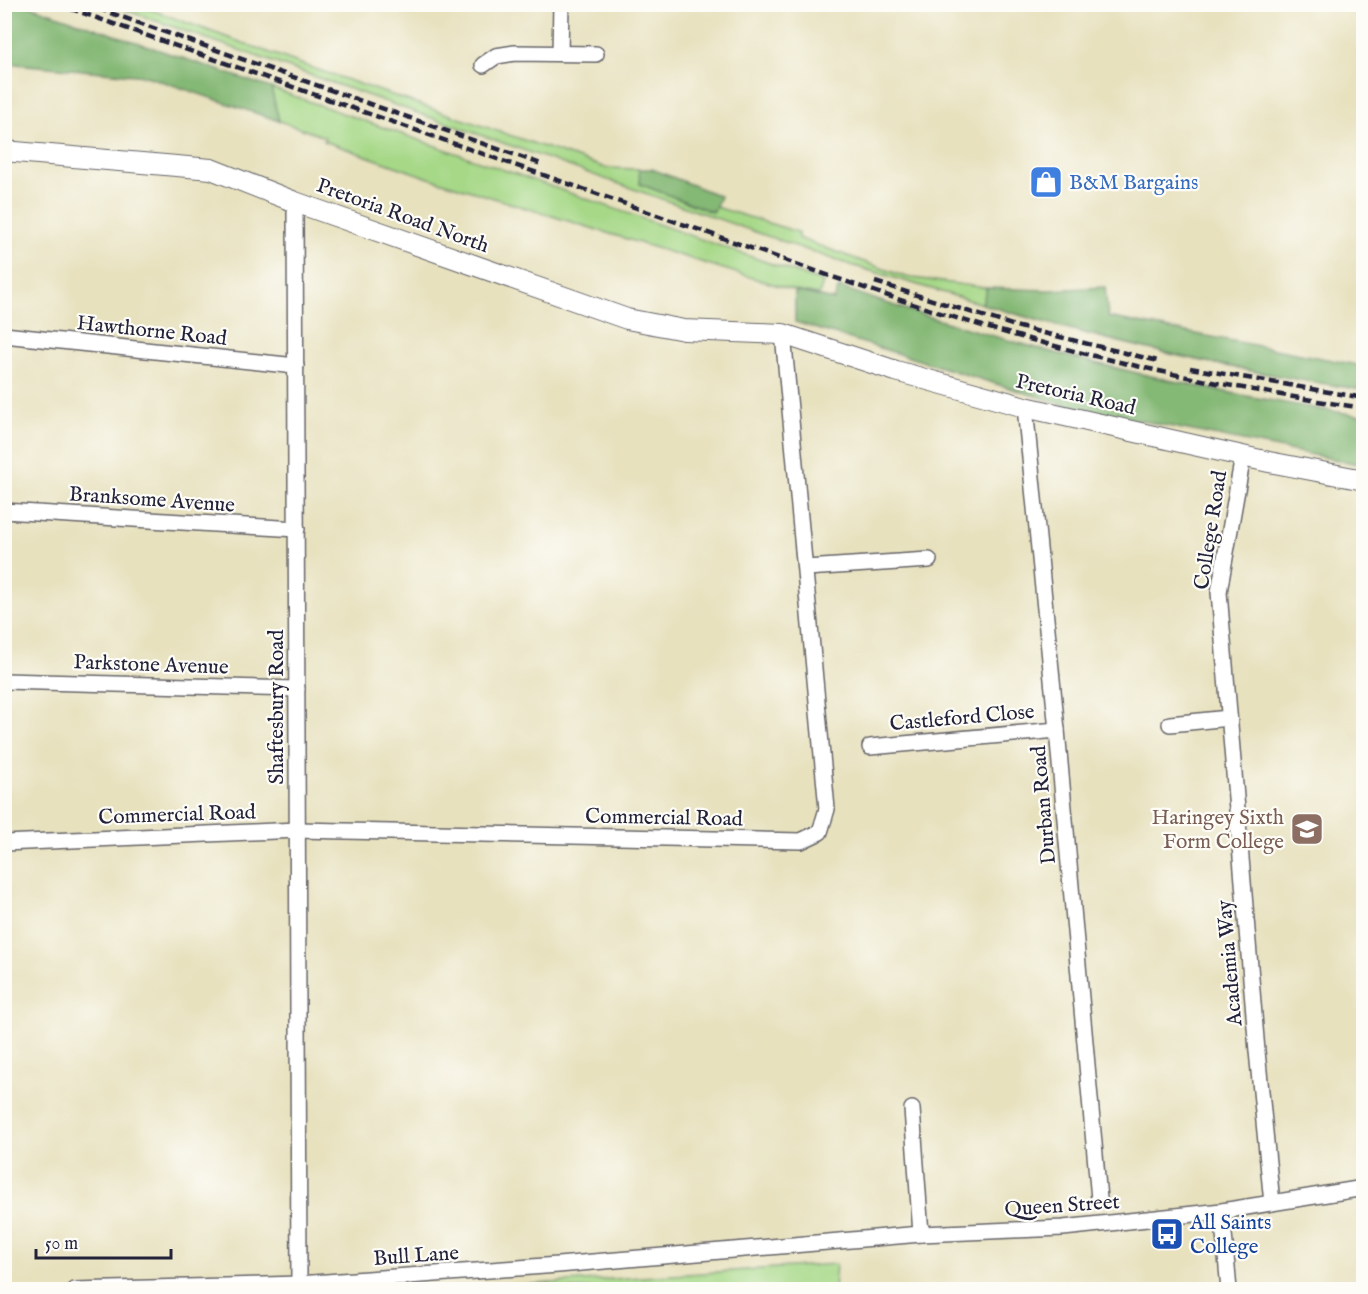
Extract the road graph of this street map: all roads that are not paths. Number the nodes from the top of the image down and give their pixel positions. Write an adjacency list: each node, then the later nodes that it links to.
1 (561, 4): 2 (street)
2 (560, 53): 3 (street); 4 (street)
3 (596, 54)
4 (483, 65)
5 (4, 151): 6 (street, Pretoria Road North)
6 (296, 202): 7 (street, Pretoria Road North); 9 (street, Shaftesbury Road)
7 (783, 334): 10 (street, Pretoria Road); 16 (street, Commercial Road)
8 (4, 335): 9 (street, Hawthorne Road)
9 (296, 366): 14 (street, Shaftesbury Road)
10 (1025, 407): 11 (street, Pretoria Road); 21 (street, Durban Road)
11 (1243, 456): 12 (street, Pretoria Road); 19 (street, College Road)
12 (1364, 480)
13 (4, 511): 14 (street, Branksome Avenue)
14 (297, 529): 18 (street, Shaftesbury Road)
15 (928, 560): 16 (street)
16 (806, 568): 23 (street, Commercial Road)
17 (4, 681): 18 (street, Parkstone Avenue)
18 (297, 689): 23 (street, Shaftesbury Road)
19 (1229, 718): 20 (street); 28 (street, Academia Way)
20 (1170, 724)
21 (1057, 730): 22 (street, Castleford Close); 27 (street, Durban Road)
22 (870, 747)
23 (298, 830): 24 (street, Commercial Road); 32 (street, Shaftesbury Road)
24 (4, 843)
25 (912, 1109): 30 (street)
26 (1364, 1188): 28 (street, Queen Street)
27 (1099, 1199)
28 (1272, 1203): 29 (street, Queen Street)
29 (1221, 1211): 30 (street, Queen Street); 34 (street)
30 (921, 1234): 31 (street, Queen Street)
31 (761, 1246): 32 (street, Bull Lane)
32 (299, 1284): 33 (street, Bull Lane)
33 (74, 1290)
34 (1229, 1290)

